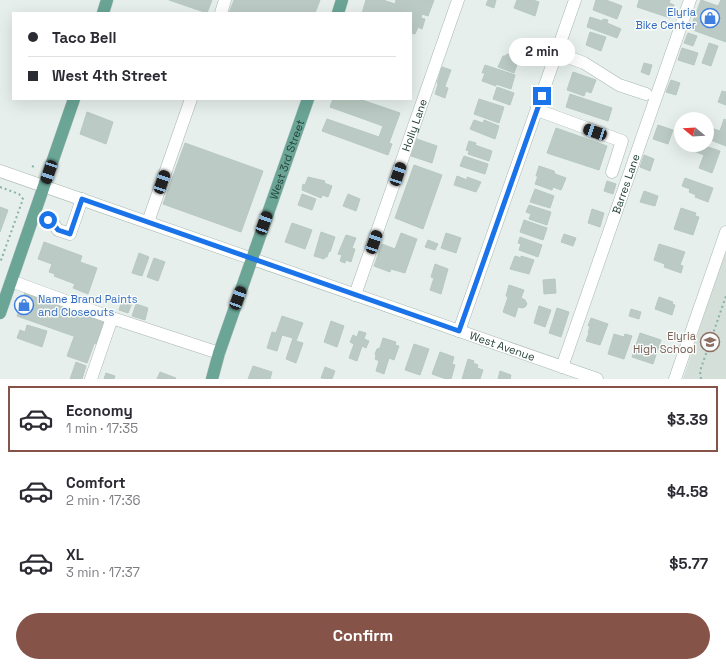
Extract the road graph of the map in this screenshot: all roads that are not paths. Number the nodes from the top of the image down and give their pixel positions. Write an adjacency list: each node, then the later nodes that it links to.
1 (107, 0): 7 (main road)
2 (225, 0): 8 (street)
3 (342, 0): 9 (main road)
4 (458, 0): 25 (street, Holly Lane)
5 (576, 0): 10 (street)
6 (690, 0): 30 (street, Barres Lane)
7 (103, 12)
8 (221, 12)
9 (338, 12)
10 (557, 53): 11 (street); 15 (street)
11 (646, 94)
12 (74, 100): 18 (main road)
13 (191, 100): 21 (street)
14 (308, 100): 23 (main road, West 3rd Street)
15 (537, 110): 17 (street); 28 (street)
16 (0, 171): 18 (street, West Avenue)
17 (612, 172)
18 (44, 186): 19 (street, West Avenue); 20 (main road)
19 (82, 199): 20 (street); 21 (street, West Avenue)
20 (34, 215): 24 (main road)
21 (148, 222): 23 (street, West Avenue)
22 (726, 232): 34 (street)
23 (252, 259): 25 (street, West Avenue); 29 (main road, West 3rd Street)
24 (11, 281): 26 (main road); 27 (street)
25 (355, 295): 28 (street, West Avenue)
26 (0, 313)
27 (112, 318): 29 (street); 31 (street)
28 (459, 331): 30 (street, West Avenue)
29 (219, 352): 32 (main road, West 3rd Street)
30 (562, 367): 33 (street, West Avenue)
31 (91, 379)
32 (212, 379)
33 (597, 379)
34 (675, 379)

